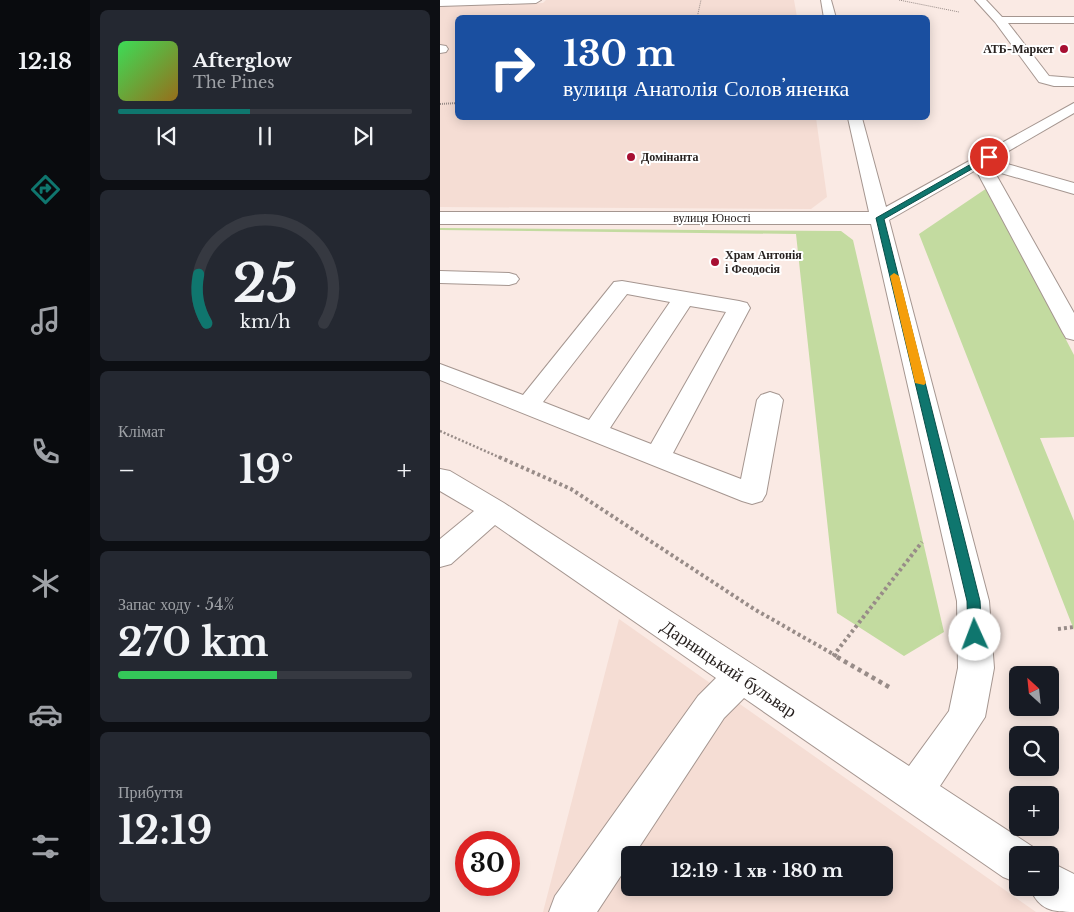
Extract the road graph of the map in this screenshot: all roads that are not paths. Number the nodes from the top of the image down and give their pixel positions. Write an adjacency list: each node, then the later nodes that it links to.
1 (536, 0): 4 (street)
2 (826, 0): 5 (street)
3 (980, 0): 6 (street)
4 (440, 3)
5 (829, 15)
6 (999, 20): 7 (street); 10 (street)
7 (1055, 20): 8 (street); 9 (street)
8 (1074, 20)
9 (1068, 33)
10 (1074, 82)
11 (1074, 107): 13 (street)
12 (856, 120): 16 (street)
13 (980, 162): 14 (street); 16 (street); 20 (street)
14 (1074, 189)
15 (440, 218): 16 (street, вулиця Юності)
16 (880, 218): 30 (street)
17 (440, 277): 18 (street)
18 (509, 279)
19 (684, 298): 23 (street); 24 (street); 25 (street)
20 (1074, 333)
21 (440, 371): 23 (street)
22 (770, 400): 25 (street)
23 (527, 406): 24 (street)
24 (594, 432): 25 (street)
25 (658, 457)
26 (440, 478): 27 (street, Дарницький бульвар)
27 (494, 510): 28 (street); 29 (street, Дарницький бульвар)
28 (440, 556)
29 (741, 677): 30 (street, Дарницький бульвар); 34 (street)
30 (914, 791): 31 (street, Дарницький бульвар)
31 (1009, 856)
32 (1059, 890): 33 (street)
33 (1074, 900)
34 (571, 912)

